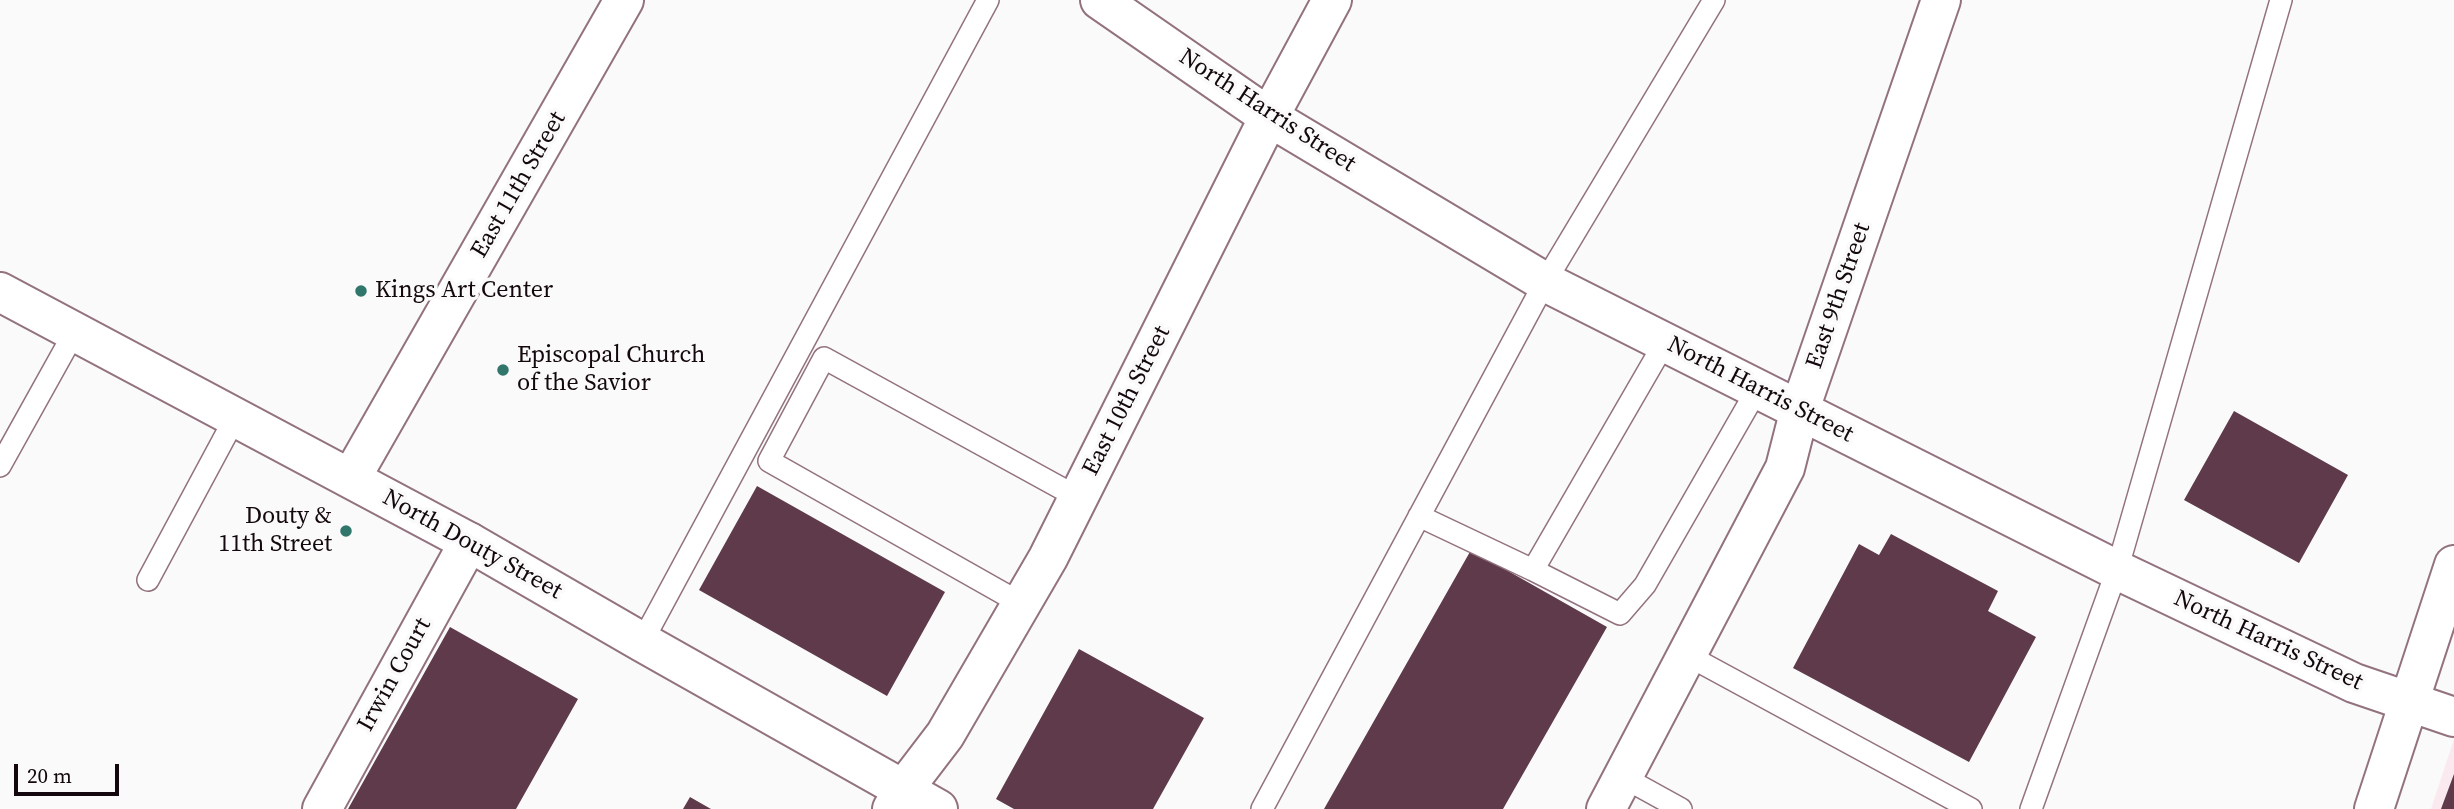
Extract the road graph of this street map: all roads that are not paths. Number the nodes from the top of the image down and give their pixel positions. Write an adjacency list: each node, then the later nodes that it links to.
1 (624, 0): 17 (street, East 11th Street)
2 (988, 0): 26 (lane)
3 (1100, 0): 8 (street, North Harris Street)
4 (1332, 0): 8 (street, East 10th Street)
5 (1714, 0): 9 (lane)
6 (1941, 0): 14 (street, East 9th Street)
7 (2281, 0): 23 (lane)
8 (1269, 117): 9 (street, North Harris Street); 18 (street, East 10th Street)
9 (1545, 282): 12 (street, North Harris Street); 19 (lane)
10 (0, 292): 11 (street, North Douty Street)
11 (74, 333): 15 (street, North Douty Street); 16 (lane)
12 (1665, 342): 13 (street, North Harris Street); 22 (lane)
13 (1758, 388): 14 (street, North Harris Street); 22 (lane)
14 (1800, 409): 23 (street, North Harris Street); 27 (street, East 9th Street)
15 (235, 418): 17 (street, North Douty Street); 24 (lane)
16 (0, 466)
17 (352, 478): 20 (street, North Douty Street)
18 (1079, 498): 25 (street, East 10th Street); 25 (lane)
19 (1419, 516): 22 (lane); 34 (lane)
20 (469, 541): 26 (street, North Douty Street); 32 (street, Irwin Court)
21 (2454, 565): 28 (street)
22 (1533, 570)
23 (2118, 570): 28 (street, North Harris Street); 37 (lane)
24 (148, 580)
25 (1022, 604): 31 (street, East 10th Street)
26 (642, 642): 31 (street, North Douty Street)
27 (1687, 655): 30 (street, East 9th Street); 36 (lane)
28 (2410, 702): 29 (street, North Harris Street); 38 (street)
29 (2454, 717)
30 (1615, 793): 35 (lane)
31 (898, 799): 33 (street, North Douty Street)
32 (322, 809)
33 (938, 809)
34 (1262, 809)
35 (1681, 809)
36 (1971, 809)
37 (2031, 809)
38 (2374, 809)

